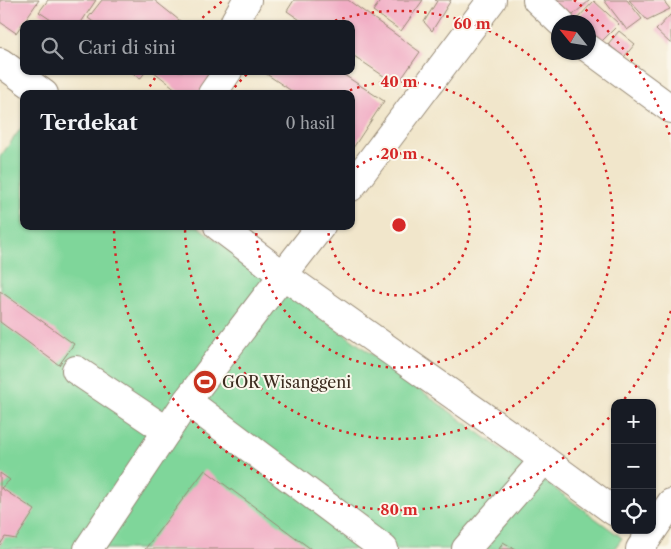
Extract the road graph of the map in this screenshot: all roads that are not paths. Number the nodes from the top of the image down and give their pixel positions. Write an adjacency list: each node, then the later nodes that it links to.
1 (247, 0): 5 (street)
2 (492, 0): 12 (street)
3 (537, 0): 4 (street)
4 (553, 15)
5 (236, 20)
6 (596, 54): 11 (street)
7 (0, 62): 9 (street)
8 (225, 75): 10 (street)
9 (38, 90)
10 (215, 90)
11 (671, 109)
12 (355, 182)
13 (223, 230): 15 (street)
14 (318, 230): 15 (street)
15 (283, 275): 17 (street); 19 (street)
16 (76, 370): 18 (street)
17 (187, 401): 18 (street); 24 (street)
18 (167, 431): 23 (street)
19 (544, 460): 21 (street); 25 (street)
20 (671, 503): 22 (street)
21 (611, 509)
22 (648, 541)
23 (88, 549)
24 (384, 549)
25 (466, 549)

